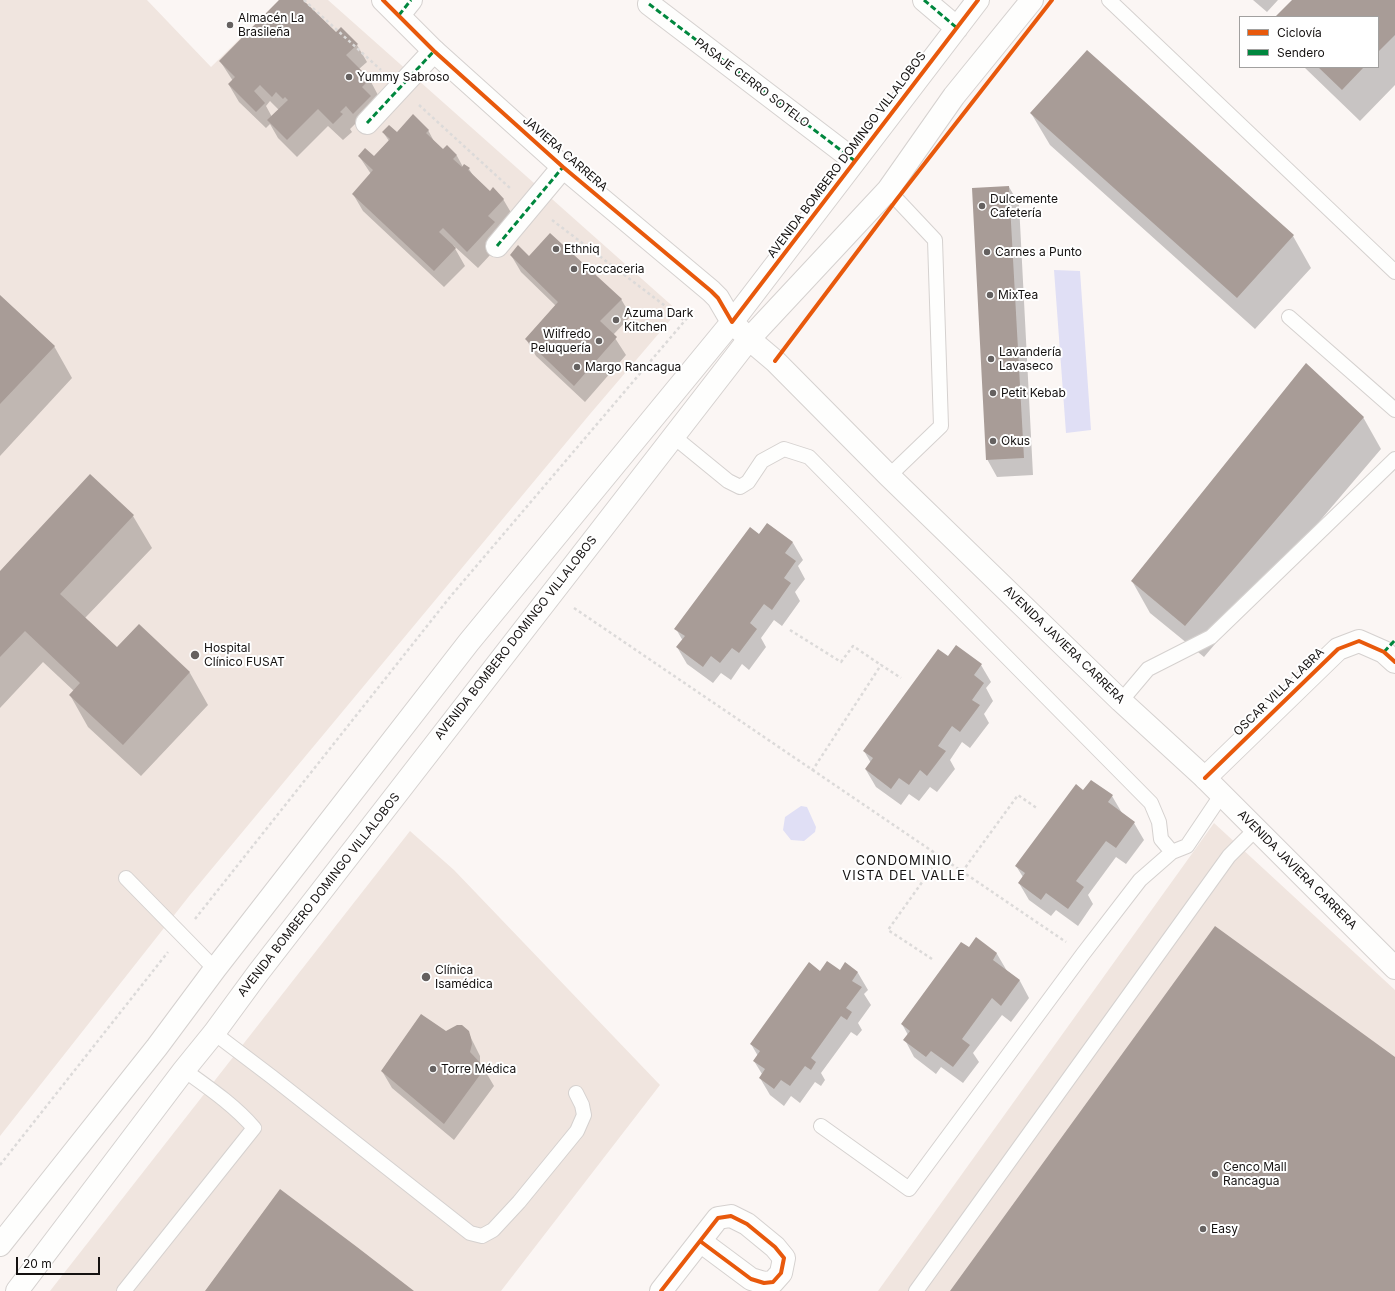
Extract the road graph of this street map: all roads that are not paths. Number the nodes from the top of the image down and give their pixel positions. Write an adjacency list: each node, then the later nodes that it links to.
1 (383, 0): 7 (main road, JAVIERA CARRERA)
2 (924, 0): 8 (main road)
3 (978, 0): 8 (main road, AVENIDA BOMBERO DOMINGO VILLALOBOS)
4 (1032, 0): 13 (main road, AVENIDA BOMBERO DOMINGO VILLALOBOS)
5 (1109, 0): 15 (lane)
6 (649, 4): 11 (main road, PASAJE CERRO SOTELO)
7 (405, 7): 9 (main road, JAVIERA CARRERA)
8 (957, 28): 11 (main road, AVENIDA BOMBERO DOMINGO VILLALOBOS)
9 (434, 51): 10 (main road); 12 (main road, JAVIERA CARRERA)
10 (367, 122)
11 (855, 161): 17 (main road, AVENIDA BOMBERO DOMINGO VILLALOBOS)
12 (563, 167): 14 (main road); 17 (main road, JAVIERA CARRERA)
13 (888, 190): 18 (main road, AVENIDA BOMBERO DOMINGO VILLALOBOS); 22 (lane)
14 (497, 246)
15 (1395, 272)
16 (1289, 317): 19 (lane)
17 (732, 322): 18 (main road, AVENIDA JAVIERA CARRERA); 27 (main road, AVENIDA BOMBERO DOMINGO VILLALOBOS)
18 (749, 339): 20 (main road, AVENIDA BOMBERO DOMINGO VILLALOBOS); 22 (main road, AVENIDA JAVIERA CARRERA)
19 (1395, 410)
20 (674, 436): 28 (main road, AVENIDA BOMBERO DOMINGO VILLALOBOS); 30 (lane)
21 (1395, 459): 24 (lane)
22 (889, 476): 24 (main road, AVENIDA JAVIERA CARRERA)
23 (1391, 651): 25 (main road, OSCAR VILLA LABRA)
24 (1121, 701): 25 (main road, AVENIDA JAVIERA CARRERA)
25 (1205, 778): 26 (main road, AVENIDA JAVIERA CARRERA)
26 (1222, 794): 29 (main road, AVENIDA JAVIERA CARRERA); 30 (lane)
27 (348, 798): 28 (main road); 33 (main road, AVENIDA BOMBERO DOMINGO VILLALOBOS)
28 (376, 820): 34 (main road, AVENIDA BOMBERO DOMINGO VILLALOBOS)
29 (1256, 829): 32 (main road, AVENIDA JAVIERA CARRERA); 44 (lane)
30 (1172, 852): 38 (lane)
31 (126, 878): 33 (lane)
32 (1395, 968)
33 (215, 969): 35 (main road, AVENIDA BOMBERO DOMINGO VILLALOBOS)
34 (214, 1033): 36 (main road, AVENIDA BOMBERO DOMINGO VILLALOBOS); 37 (lane)
35 (157, 1047): 36 (main road); 40 (main road, AVENIDA BOMBERO DOMINGO VILLALOBOS)
36 (184, 1070): 41 (main road, AVENIDA BOMBERO DOMINGO VILLALOBOS); 42 (lane)
37 (576, 1093)
38 (822, 1126)
39 (700, 1241): 43 (main road)
40 (0, 1245)
41 (17, 1291)
42 (124, 1291)
43 (661, 1291)
44 (916, 1291)

